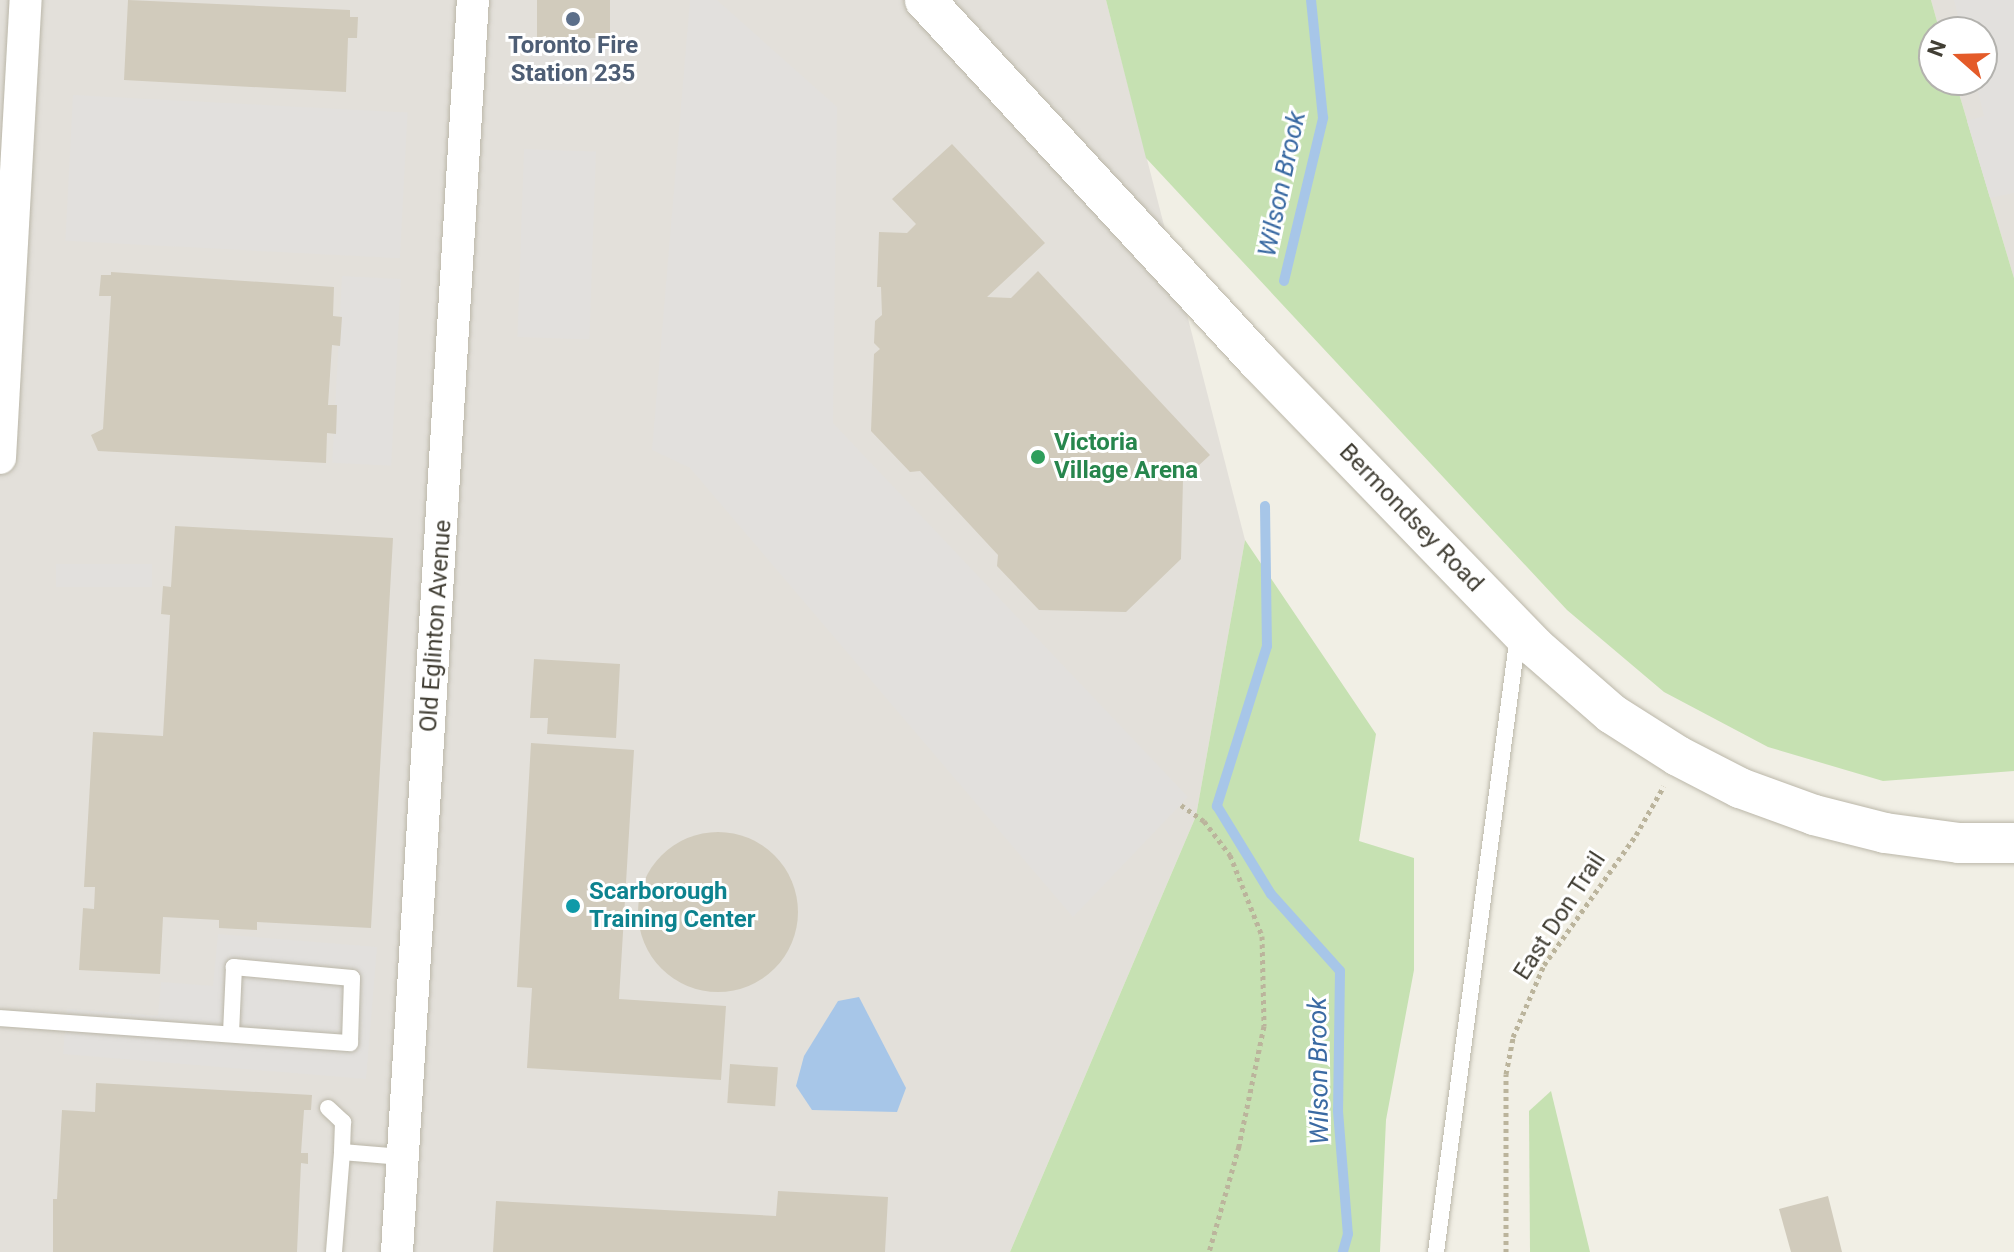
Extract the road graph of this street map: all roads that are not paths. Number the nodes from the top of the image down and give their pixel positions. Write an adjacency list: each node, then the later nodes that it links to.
1 (26, 0): 4 (street)
2 (473, 0): 11 (street, Old Eglinton Avenue)
3 (925, 0): 5 (street, Bermondsey Road)
4 (0, 458)
5 (1518, 630): 6 (street, Bermondsey Road); 14 (lane)
6 (2014, 843)
7 (0, 1018): 8 (lane)
8 (231, 1034): 8 (lane)
9 (328, 1108): 10 (lane)
10 (342, 1152): 11 (lane); 12 (lane)
11 (402, 1157): 13 (street, Old Eglinton Avenue)
12 (334, 1252)
13 (397, 1252)
14 (1436, 1252)

